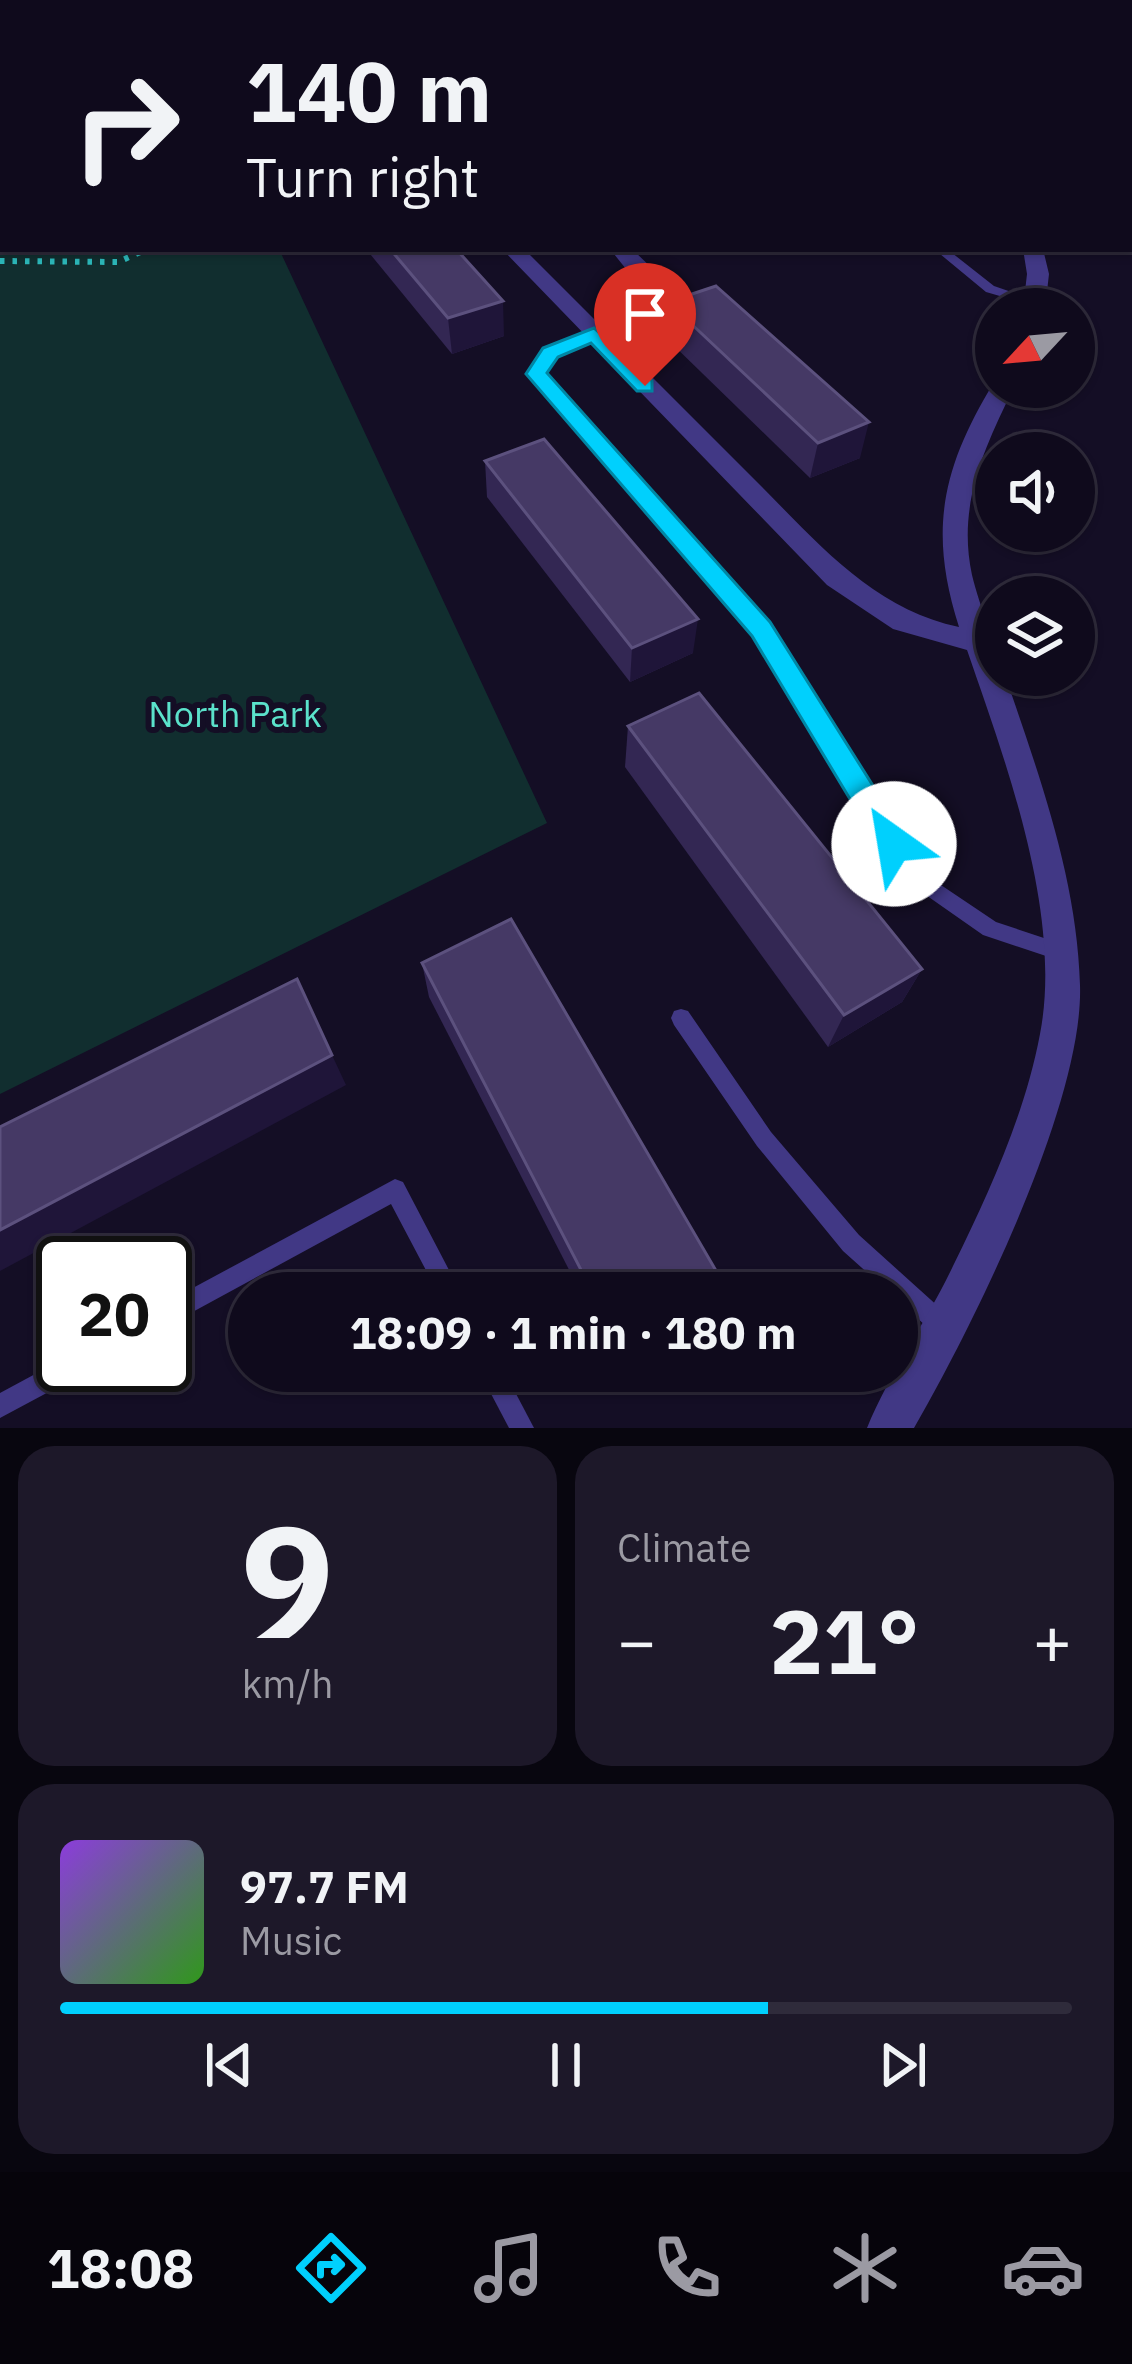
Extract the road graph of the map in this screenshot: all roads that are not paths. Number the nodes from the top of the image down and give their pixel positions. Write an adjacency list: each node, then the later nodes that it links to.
1 (515, 252): 7 (street)
2 (623, 252): 8 (street)
3 (944, 252): 5 (lane)
4 (1034, 252): 6 (street)
5 (989, 288)
6 (1037, 288)
7 (594, 334): 8 (street); 13 (lane)
8 (613, 354): 11 (street)
9 (992, 408): 10 (street)
10 (975, 630)
11 (975, 640)
12 (996, 696): 13 (street)
13 (1061, 952): 19 (street)
14 (681, 1018): 19 (lane)
15 (245, 1272): 16 (lane)
16 (439, 1272)
17 (228, 1281): 18 (lane)
18 (192, 1301)
19 (944, 1327): 24 (street)
20 (36, 1387): 22 (lane)
21 (502, 1392): 23 (lane)
22 (0, 1406)
23 (522, 1428)
24 (889, 1428)

